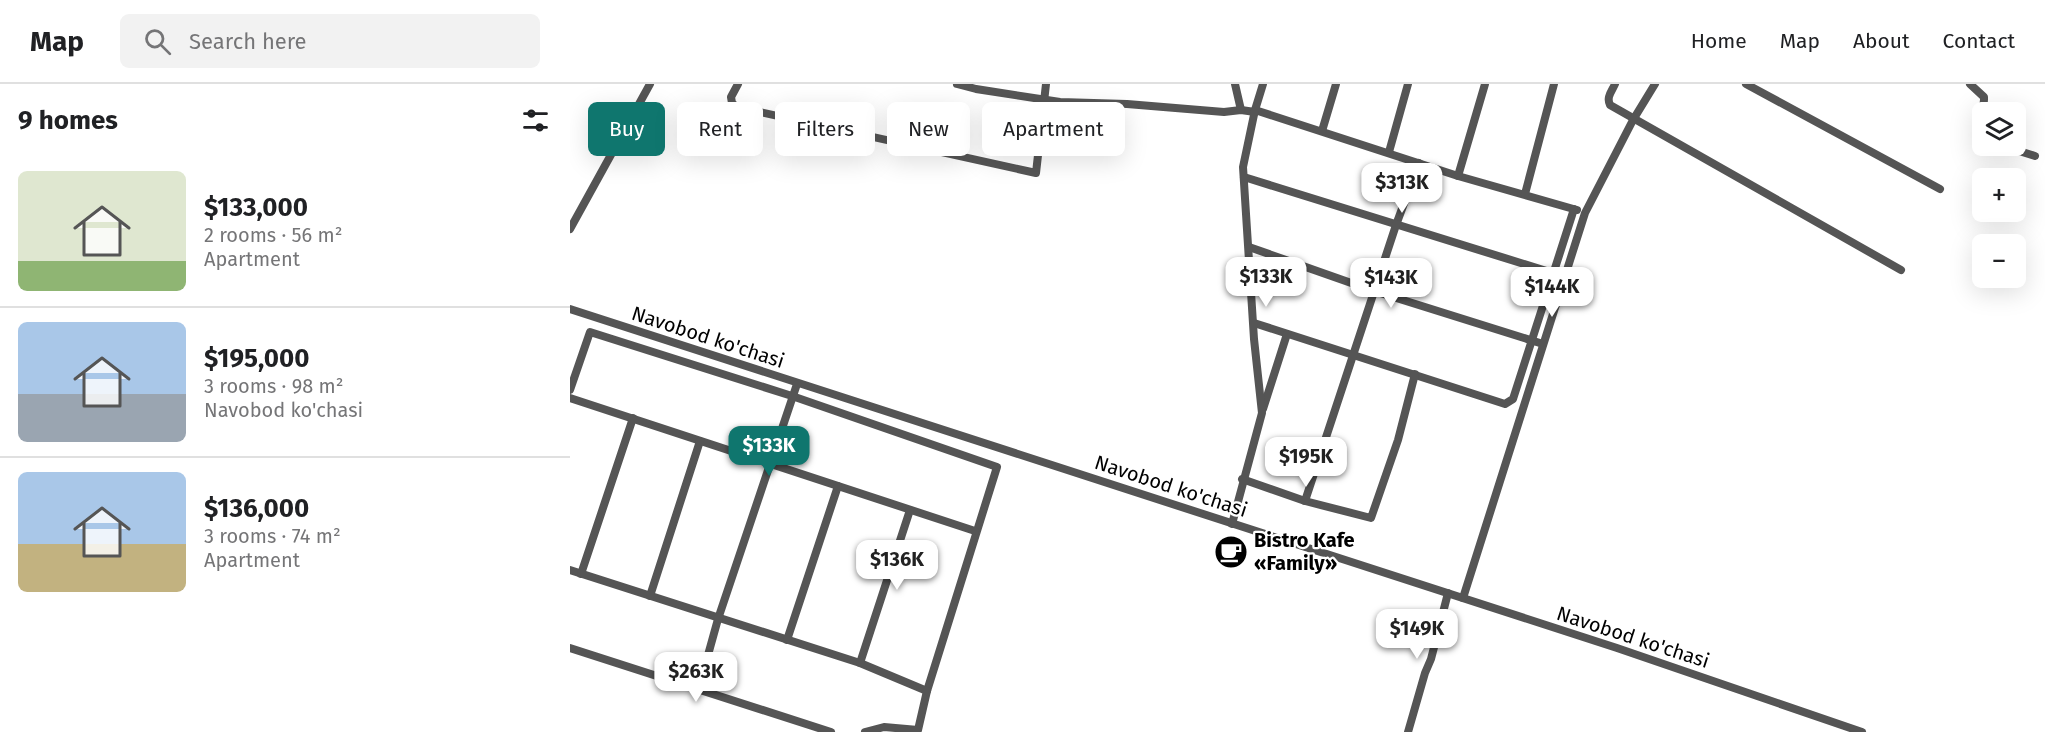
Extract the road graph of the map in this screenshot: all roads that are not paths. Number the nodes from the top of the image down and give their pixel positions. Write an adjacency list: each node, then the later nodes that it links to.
1 (650, 84): 32 (street)
2 (738, 84): 15 (street)
3 (957, 84): 15 (street)
4 (1046, 84): 15 (street)
5 (1235, 84): 17 (street)
6 (1263, 84): 18 (street)
7 (1336, 84): 20 (street)
8 (1408, 84): 21 (street)
9 (1485, 84): 25 (street)
10 (1554, 84): 28 (street)
11 (1615, 84): 19 (street)
12 (1655, 84): 19 (street)
13 (1746, 84): 27 (street)
14 (1970, 84): 16 (street)
15 (1043, 100): 17 (street)
16 (1985, 102)
17 (1241, 110): 18 (street)
18 (1255, 111): 20 (street); 26 (street)
19 (1633, 120): 30 (street); 34 (street)
20 (1322, 131): 21 (street)
21 (1389, 152): 24 (street)
22 (2026, 153): 23 (street)
23 (2035, 156)
24 (1419, 163): 25 (street); 31 (street)
25 (1458, 176): 28 (street)
26 (1244, 177): 31 (street); 33 (street)
27 (1940, 189)
28 (1525, 194): 29 (street)
29 (1574, 209): 30 (street); 35 (street)
30 (1585, 213): 41 (street)
31 (1396, 225): 35 (street); 36 (street)
32 (570, 229)
33 (1249, 247): 36 (street); 38 (street)
34 (1901, 270)
35 (1553, 273): 40 (street)
36 (1374, 291): 40 (street); 42 (street)
37 (570, 309): 44 (street, Navobod ko'chasi)
38 (1254, 323): 39 (street); 48 (street)
39 (1287, 334): 42 (street); 48 (street)
40 (1531, 339): 41 (street); 43 (street)
41 (1543, 344): 62 (street)
42 (1353, 356): 43 (street); 54 (street)
43 (1415, 375): 54 (street)
44 (797, 384): 46 (street); 56 (street, Navobod ko'chasi)
45 (570, 390): 46 (street)
46 (792, 396): 51 (street); 57 (street)
47 (570, 398): 49 (street)
48 (1262, 413): 52 (street)
49 (633, 418): 50 (street); 59 (street)
50 (700, 441): 51 (street); 61 (street)
51 (769, 464): 53 (street); 63 (street)
52 (1242, 479): 54 (street); 56 (street)
53 (838, 486): 55 (street); 64 (street)
54 (1305, 501)
55 (910, 510): 57 (street); 66 (street)
56 (1232, 524): 60 (street, Navobod ko'chasi)
57 (975, 531): 68 (street)
58 (570, 570): 59 (street)
59 (581, 574): 61 (street)
60 (1448, 593): 62 (street, Navobod ko'chasi); 71 (street)
61 (650, 596): 63 (street)
62 (1463, 598): 72 (street, Navobod ko'chasi)
63 (718, 619): 64 (street); 67 (street)
64 (788, 640): 66 (street)
65 (570, 648): 67 (street)
66 (860, 663): 68 (street)
67 (698, 691): 69 (street)
68 (927, 691): 70 (street)
69 (831, 732)
70 (865, 732)
71 (1408, 732)
72 (1862, 732)

